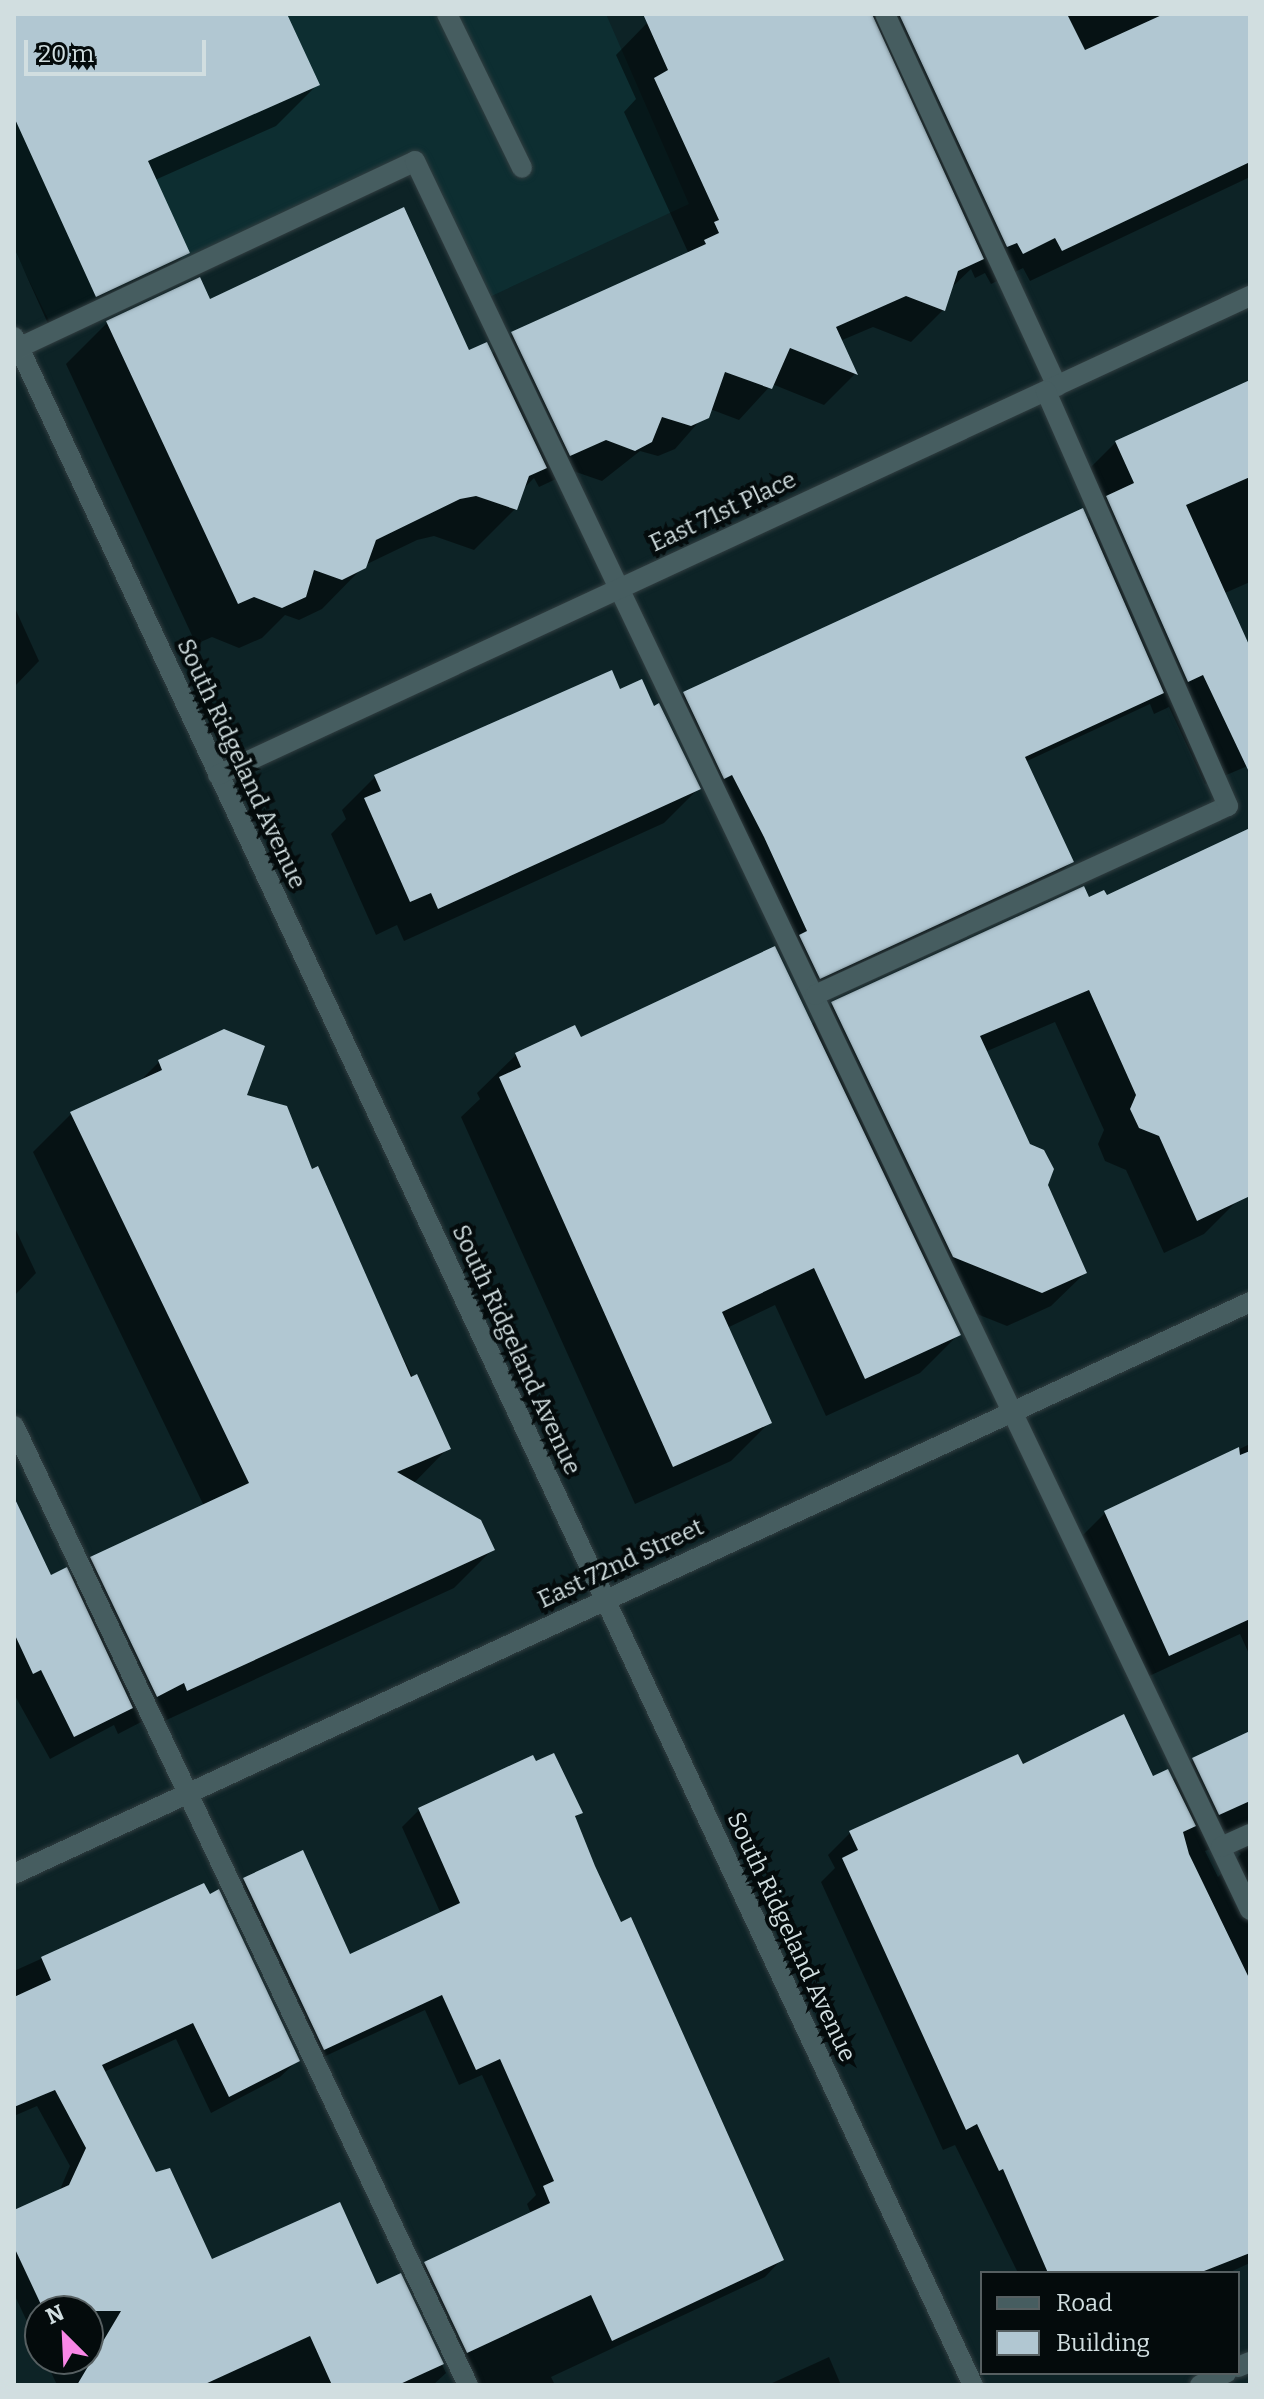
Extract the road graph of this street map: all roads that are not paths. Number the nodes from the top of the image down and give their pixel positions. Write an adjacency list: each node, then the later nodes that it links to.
1 (447, 14): 3 (street)
2 (885, 14): 6 (street)
3 (522, 168)
4 (1250, 296): 6 (street, East 71st Place)
5 (16, 345): 7 (street); 8 (street, South Ridgeland Avenue)
6 (1051, 389): 7 (street, East 71st Place); 9 (street)
7 (622, 587): 8 (street, East 71st Place); 9 (street)
8 (218, 775): 13 (street, South Ridgeland Avenue)
9 (815, 995): 11 (street)
10 (1250, 1302): 11 (street, East 72nd Street)
11 (1013, 1412): 13 (street, East 72nd Street); 16 (street)
12 (14, 1426): 14 (street)
13 (605, 1600): 14 (street, East 72nd Street); 21 (street, South Ridgeland Avenue)
14 (188, 1793): 17 (street, East 72nd Street); 20 (street)
15 (1250, 1834): 16 (street)
16 (1221, 1847): 18 (street)
17 (14, 1874)
18 (1250, 1910)
19 (1222, 2375): 22 (street)
20 (468, 2385)
21 (973, 2385)
22 (1200, 2385)

